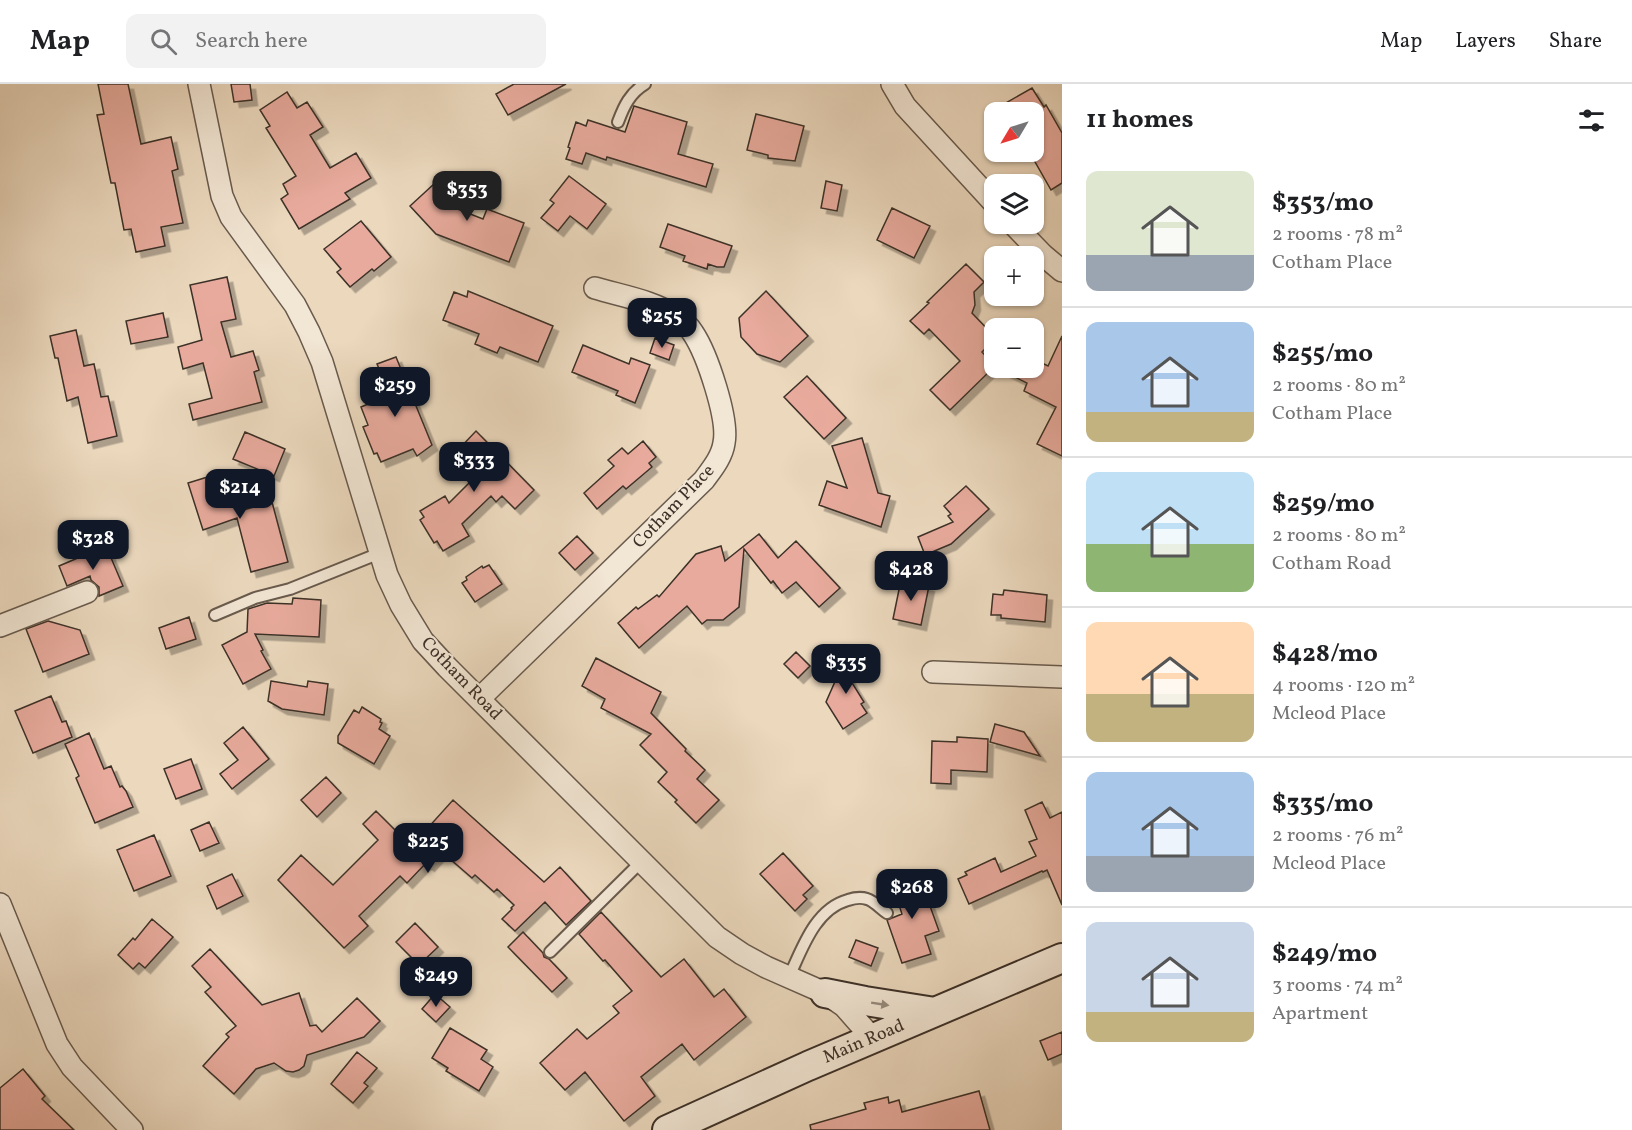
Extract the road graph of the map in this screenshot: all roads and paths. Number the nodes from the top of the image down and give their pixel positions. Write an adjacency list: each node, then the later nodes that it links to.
1 (199, 84): 9 (street, Cotham Road)
2 (645, 84): 4 (lane)
3 (892, 84): 5 (street)
4 (618, 122)
5 (984, 193)
6 (1023, 234): 7 (street)
7 (1062, 271)
8 (595, 288): 15 (street, Cotham Place)
9 (380, 554): 11 (lane); 15 (street, Cotham Road)
10 (87, 592): 12 (street)
11 (215, 615)
12 (0, 626)
13 (933, 672): 14 (street)
14 (1062, 677)
15 (479, 699): 16 (street, Cotham Road)
16 (642, 861): 19 (lane); 21 (street, Cotham Road)
17 (0, 904): 26 (street)
18 (887, 913): 21 (lane)
19 (550, 952)
20 (1062, 958): 23 (main road, Main Road)
21 (789, 977): 22 (street, Cotham Road)
22 (825, 993): 23 (main road, one-way to 23); 24 (street, Cotham Road)
23 (935, 1012): 24 (main road, Main Road)
24 (873, 1039): 25 (main road, Main Road)
25 (678, 1128)
26 (132, 1130)

